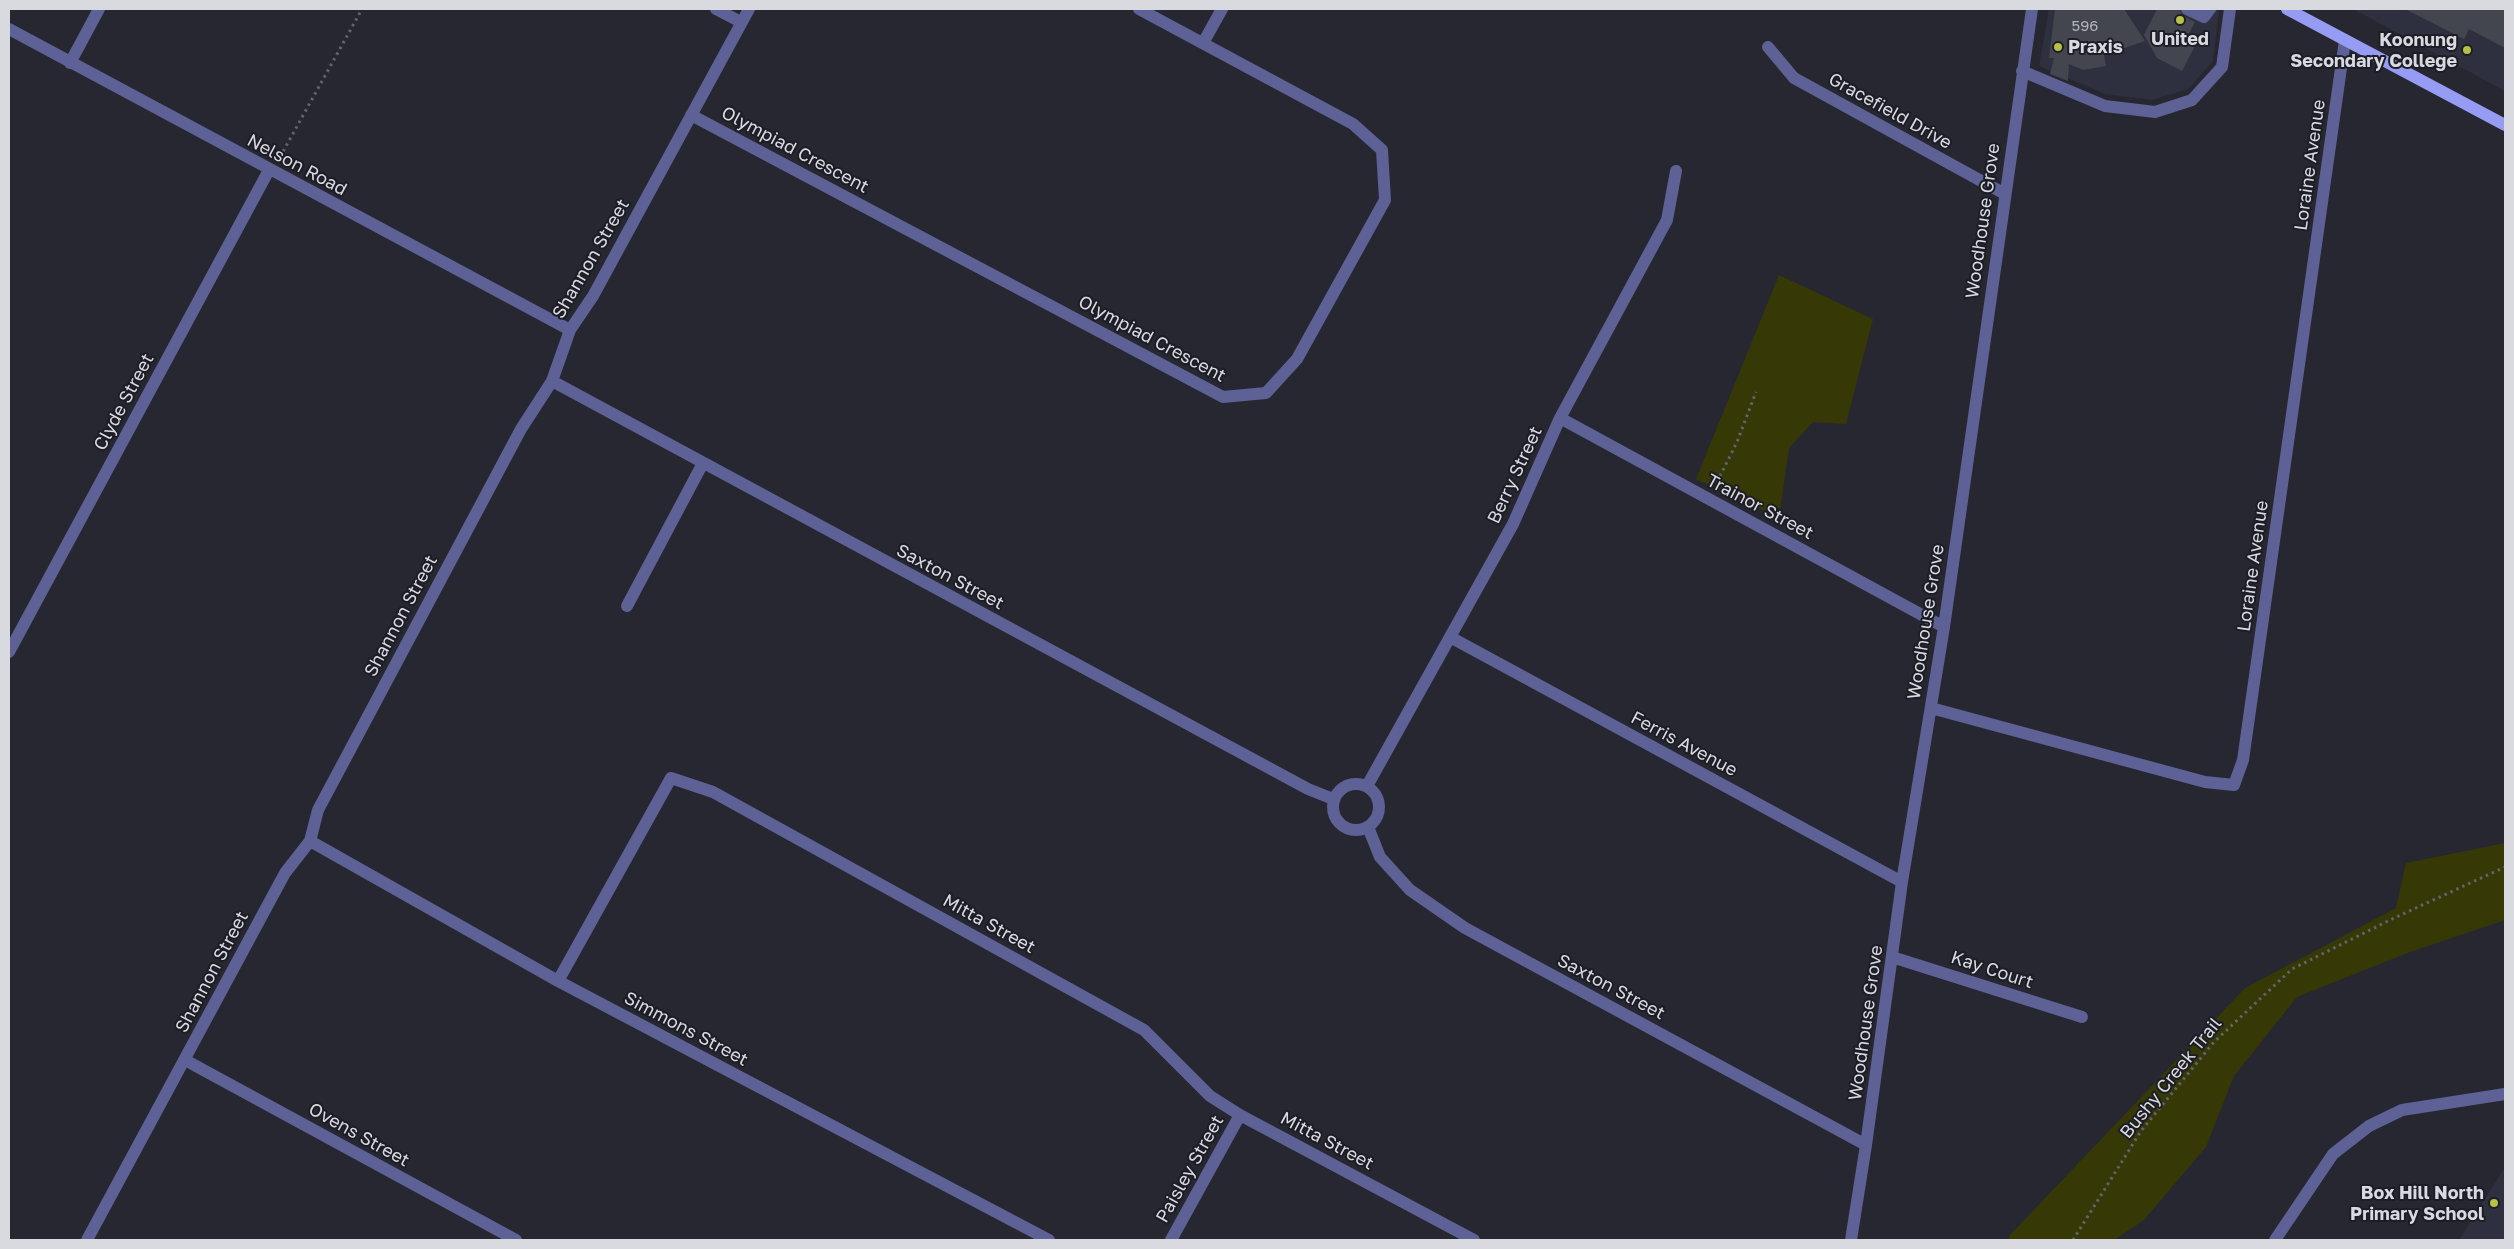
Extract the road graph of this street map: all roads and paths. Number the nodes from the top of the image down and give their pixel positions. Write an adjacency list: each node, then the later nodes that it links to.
1 (99, 9): 17 (street)
2 (362, 9): 21 (path)
3 (716, 9): 12 (street)
4 (749, 9): 12 (street, Shannon Street)
5 (1139, 9): 15 (street, Olympiad Crescent)
6 (1222, 9): 15 (street)
7 (2032, 9): 18 (street, Woodhouse Grove)
8 (2187, 9): 9 (street)
9 (2210, 9)
10 (2230, 9): 18 (street)
11 (2287, 9): 14 (main road)
12 (741, 22): 19 (street, Shannon Street)
13 (9, 30): 17 (street, Nelson Road)
14 (2345, 40): 20 (main road); 34 (street, Loraine Avenue)
15 (1203, 43): 19 (street, Olympiad Crescent)
16 (1768, 47): 23 (street, Gracefield Drive)
17 (70, 63): 21 (street, Nelson Road)
18 (2022, 71): 23 (street, Woodhouse Grove)
19 (691, 115): 24 (street, Shannon Street)
20 (2505, 125)
21 (270, 170): 24 (street, Nelson Road); 33 (street, Clyde Street)
22 (1676, 170): 27 (street, Berry Street)
23 (2005, 194): 31 (street, Woodhouse Grove)
24 (570, 330): 25 (street, Shannon Street)
25 (552, 381): 28 (street, Saxton Street); 38 (street, Shannon Street)
26 (1756, 392): 29 (path)
27 (1560, 418): 31 (street, Trainor Street); 32 (street, Berry Street)
28 (702, 463): 30 (street); 36 (street, Saxton Street)
29 (1717, 482)
30 (626, 606)
31 (1944, 627): 34 (street, Woodhouse Grove)
32 (1450, 637): 35 (street, Berry Street); 40 (street, Ferris Avenue)
33 (9, 652)
34 (1931, 708): 40 (street, Woodhouse Grove)
35 (1366, 786): 36 (street); 37 (street)
36 (1334, 799): 37 (street)
37 (1368, 827): 47 (street, Saxton Street)
38 (310, 841): 42 (street, Simmons Street); 44 (street, Shannon Street)
39 (2505, 867): 54 (path, Bushy Creek Trail)
40 (1902, 882): 41 (street, Woodhouse Grove)
41 (1892, 957): 43 (street, Kay Court); 47 (street, Woodhouse Grove)
42 (558, 981): 46 (street, Mitta Street); 50 (street, Simmons Street)
43 (2082, 1017)
44 (185, 1060): 48 (street, Shannon Street); 49 (street, Ovens Street)
45 (2505, 1094): 55 (street)
46 (1240, 1115): 51 (street, Paisley Street); 52 (street, Mitta Street)
47 (1866, 1145): 53 (street, Woodhouse Grove)
48 (87, 1240)
49 (516, 1240)
50 (1049, 1240)
51 (1171, 1240)
52 (1474, 1240)
53 (1851, 1240)
54 (2073, 1240)
55 (2275, 1240)

